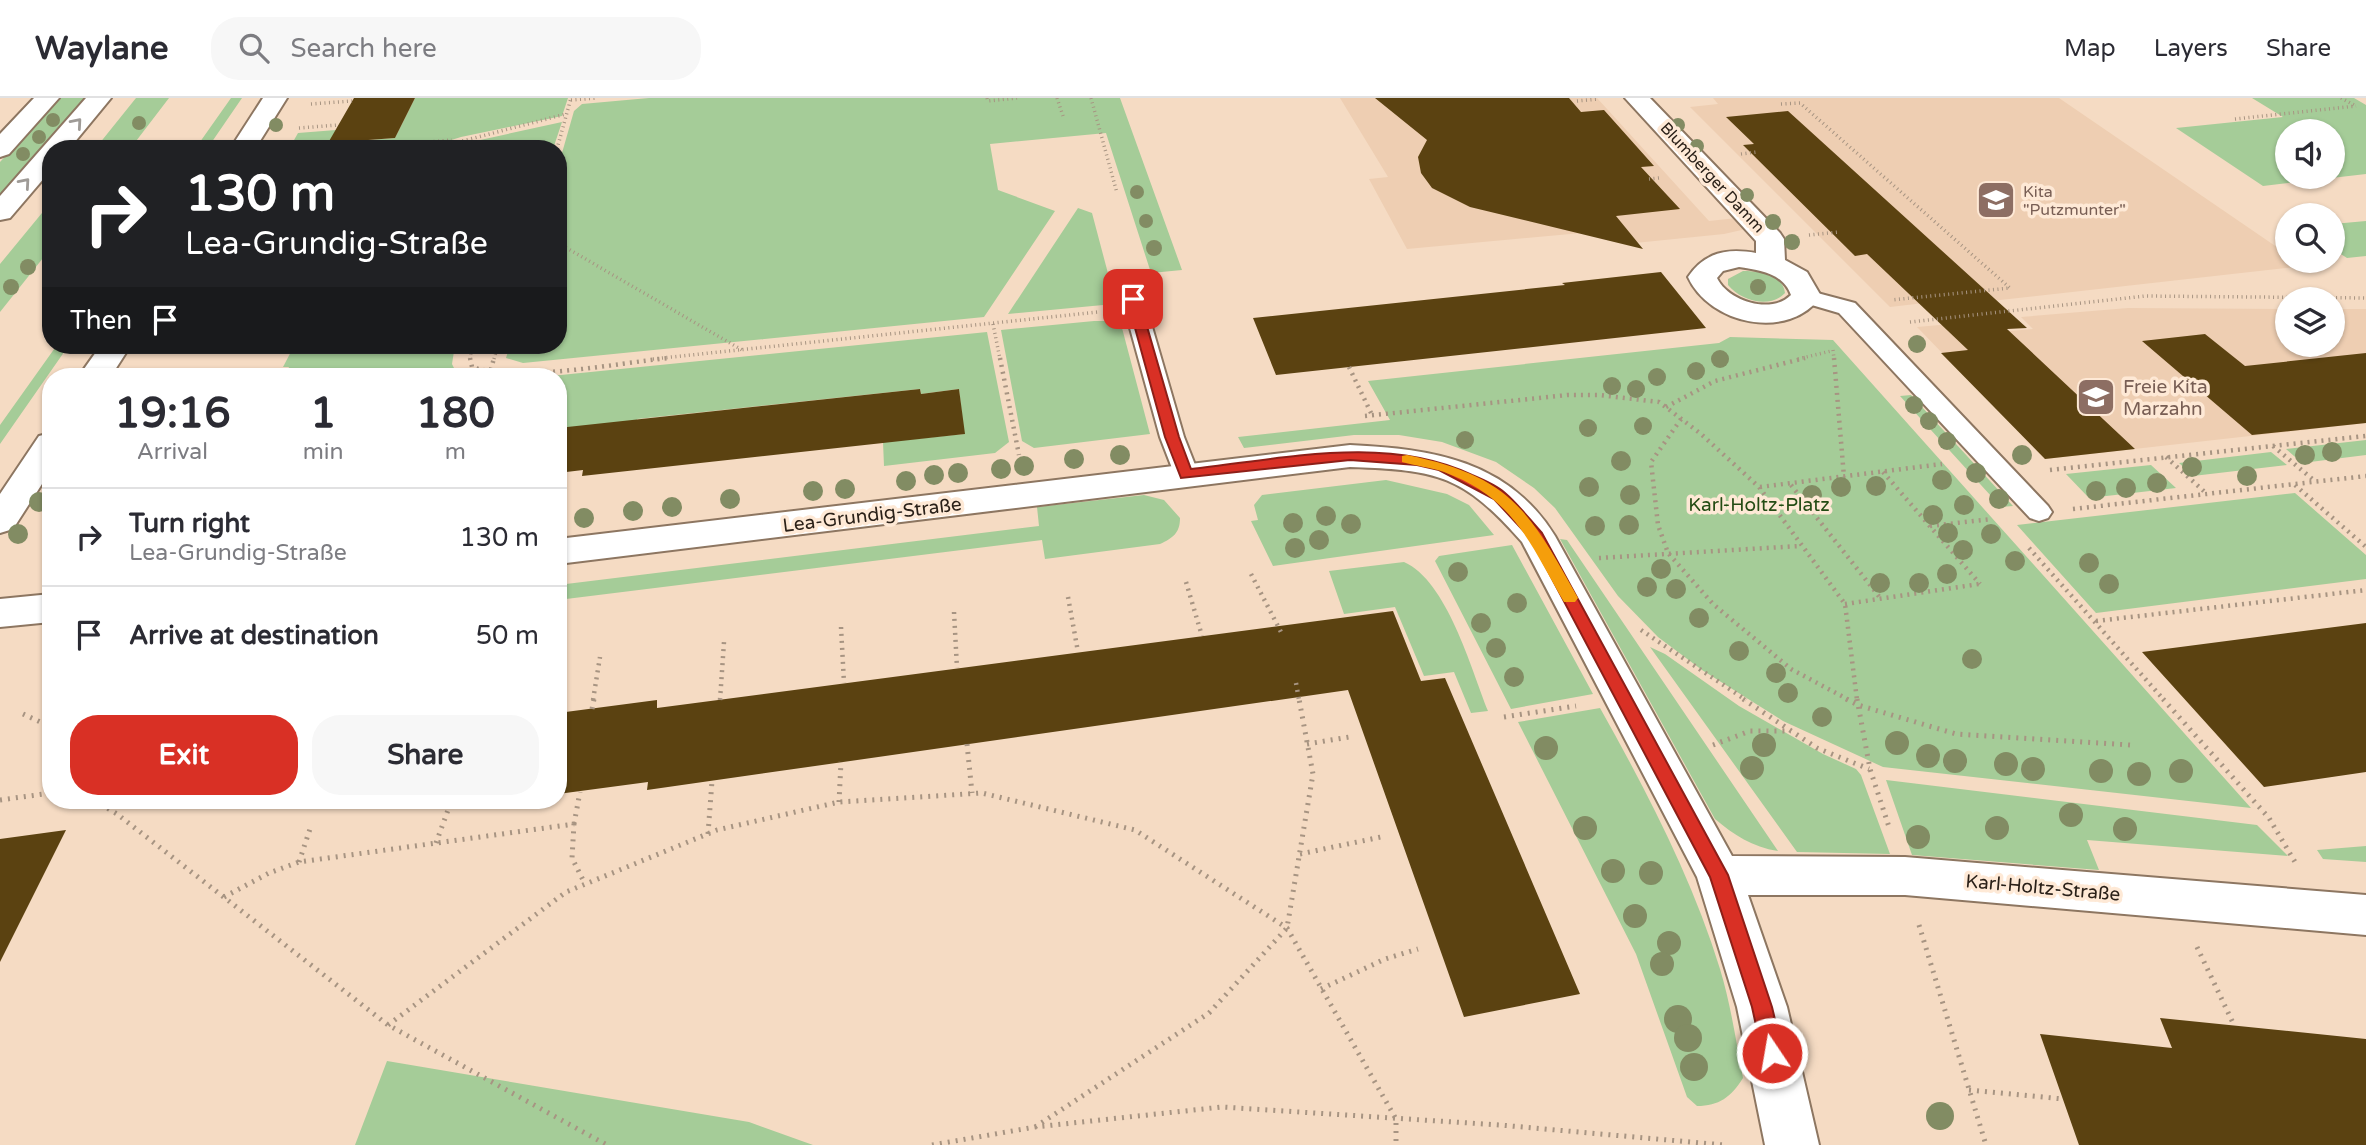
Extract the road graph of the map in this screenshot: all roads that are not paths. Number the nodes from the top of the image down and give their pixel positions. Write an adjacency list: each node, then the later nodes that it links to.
1 (47, 98): 7 (street)
2 (99, 98): 5 (street, one-way to 2)
3 (275, 98): 6 (street)
4 (1637, 98): 10 (street, Blumberger Damm)
5 (63, 140)
6 (248, 140)
7 (0, 149)
8 (42, 164): 9 (street, one-way to 8)
9 (0, 212)
10 (1770, 264): 11 (street, Blumberger Damm); 11 (street, Blumberger Damm)
11 (1806, 296): 15 (lane)
12 (1134, 304): 14 (lane)
13 (42, 457): 16 (street)
14 (1186, 475): 17 (street, Lea-Grundig-Straße); 20 (street, Lea-Grundig-Straße)
15 (2039, 512)
16 (0, 521)
17 (567, 551)
18 (42, 609): 19 (street)
19 (0, 613)
20 (1719, 875): 21 (street, Karl-Holtz-Straße); 22 (street, Lea-Grundig-Straße)
21 (2345, 912)
22 (1792, 1145)

